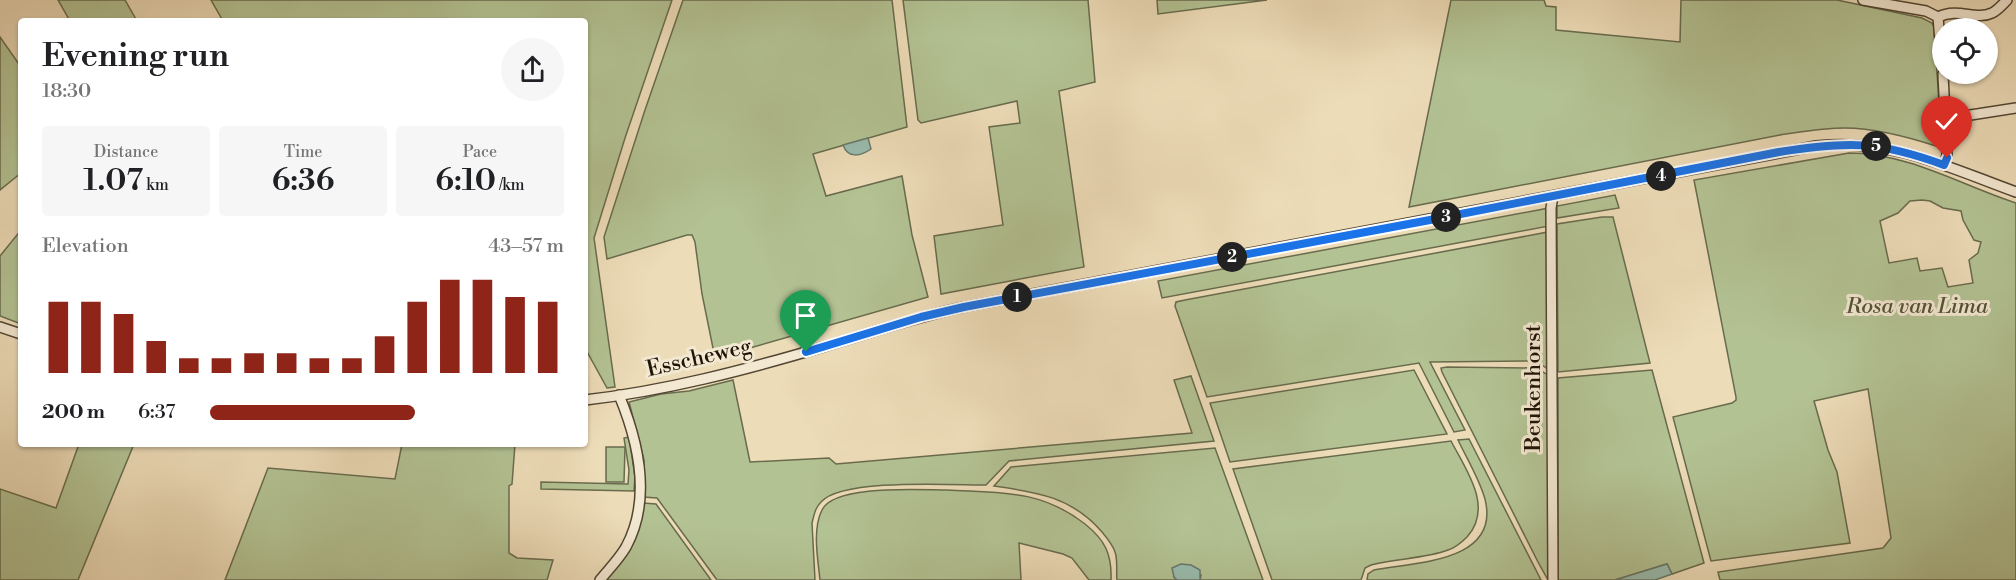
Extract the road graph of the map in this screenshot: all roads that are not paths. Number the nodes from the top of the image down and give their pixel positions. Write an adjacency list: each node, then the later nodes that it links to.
1 (1863, 0): 3 (street)
2 (2007, 0): 3 (street)
3 (1938, 17)
4 (1943, 84): 6 (street)
5 (2016, 108): 6 (street)
6 (1945, 119): 7 (street)
7 (1944, 165): 8 (street, Esscheweg); 9 (street, Esscheweg)
8 (2016, 192)
9 (1553, 196): 12 (street, Esscheweg); 15 (street, Beukenhorst)
10 (0, 327): 11 (street)
11 (18, 333)
12 (619, 395): 13 (street, Esscheweg); 14 (street)
13 (588, 400)
14 (600, 580)
15 (1553, 580)

